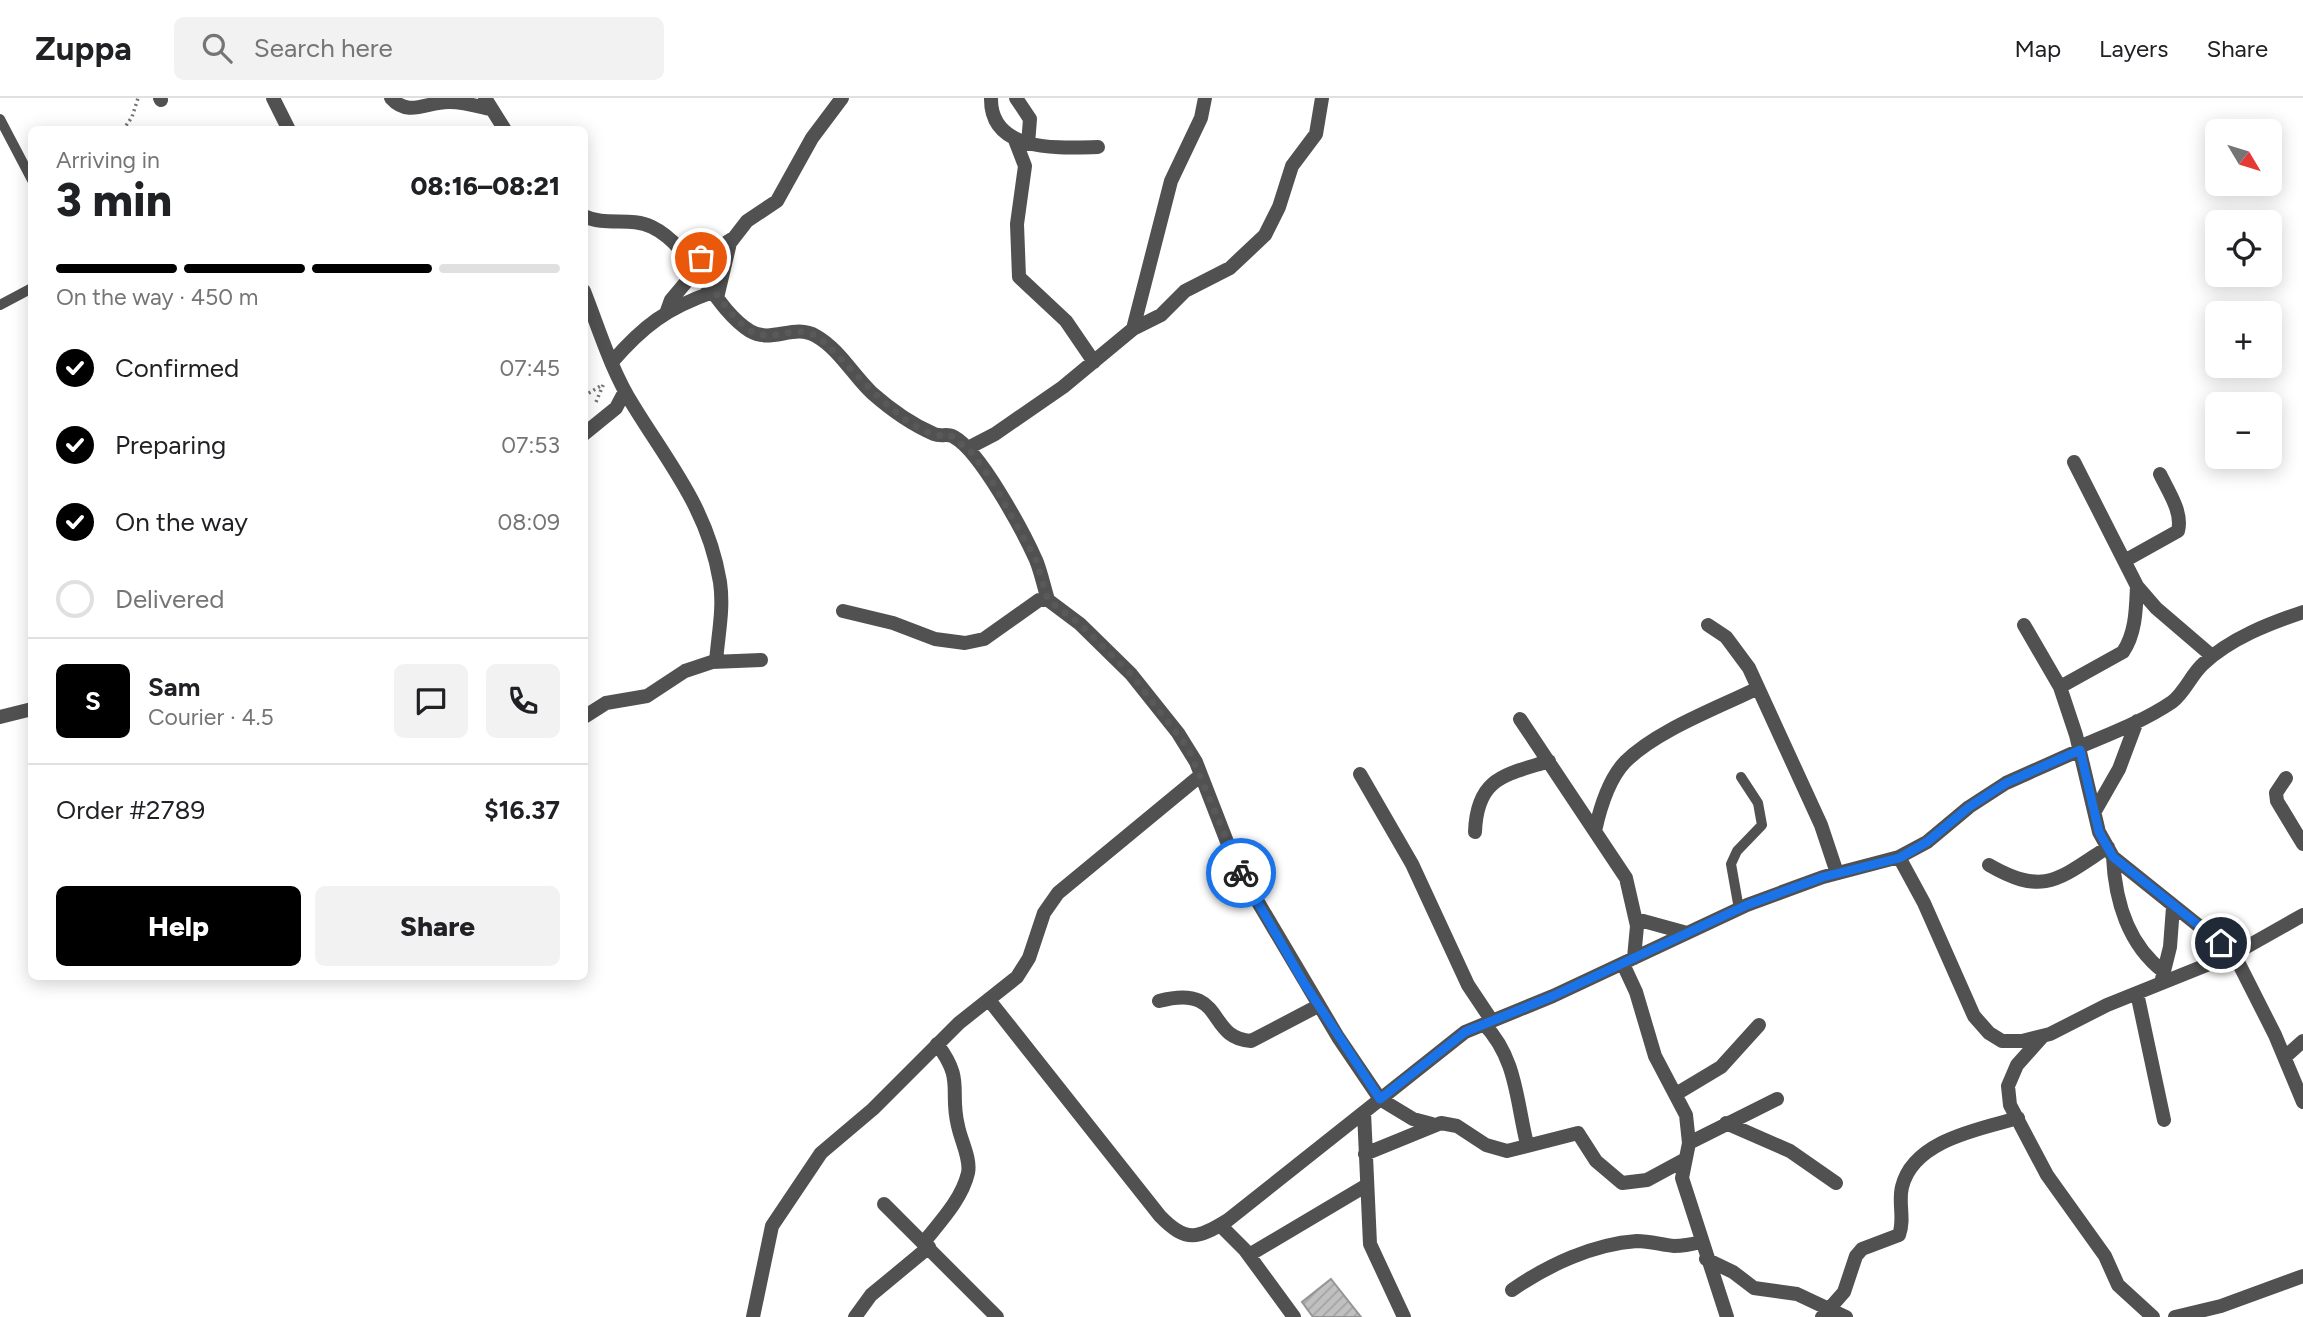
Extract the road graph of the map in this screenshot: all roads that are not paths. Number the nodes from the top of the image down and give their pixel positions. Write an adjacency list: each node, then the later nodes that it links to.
1 (273, 98): 10 (street)
2 (391, 98): 8 (street)
3 (842, 98): 16 (street)
4 (991, 98): 12 (street)
5 (1205, 98): 23 (street)
6 (1322, 98): 23 (street)
7 (1020, 100): 12 (street)
8 (487, 104): 11 (street)
9 (0, 119): 14 (lane)
10 (287, 126)
11 (502, 126)
12 (1022, 142): 13 (street); 25 (street)
13 (1097, 148)
14 (28, 172)
15 (588, 217): 17 (street)
16 (732, 239): 17 (street); 19 (street)
17 (695, 266): 19 (street); 22 (street)
18 (28, 290): 21 (lane)
19 (715, 295): 22 (street); 28 (street)
20 (588, 301): 24 (street)
21 (0, 304)
22 (667, 311): 24 (street)
23 (1133, 329): 25 (street)
24 (612, 362): 26 (street)
25 (1094, 362): 28 (street)
26 (625, 391): 27 (street); 40 (street)
27 (588, 431)
28 (968, 448): 33 (street)
29 (2074, 462): 31 (street)
30 (2160, 474): 31 (street)
31 (2126, 560): 32 (street)
32 (2137, 586): 38 (street); 41 (street)
33 (1048, 600): 34 (street); 51 (street)
34 (843, 611)
35 (2303, 612): 38 (street)
36 (1708, 625): 42 (street)
37 (2024, 625): 41 (street)
38 (2212, 656): 47 (street)
39 (761, 660): 40 (street)
40 (716, 662): 44 (street)
41 (2060, 687): 48 (street)
42 (1758, 688): 56 (street); 61 (street)
43 (28, 710): 45 (street)
44 (588, 714)
45 (0, 717)
46 (1520, 719): 49 (street)
47 (2137, 721): 48 (street); 54 (street)
48 (2079, 748): 54 (street); 59 (street)
49 (1549, 761): 55 (street); 56 (street)
50 (1360, 774): 74 (street)
51 (1201, 775): 71 (street); 73 (street)
52 (1741, 777): 63 (lane)
53 (2286, 778): 57 (street)
54 (2095, 811): 58 (street)
55 (1475, 831)
56 (1595, 831): 65 (street)
57 (2303, 844)
58 (2110, 852): 60 (street); 62 (street); 69 (street)
59 (1899, 858): 61 (street); 76 (street)
60 (1989, 865)
61 (1837, 873): 63 (street)
62 (2173, 907): 67 (street); 69 (street)
63 (1739, 909): 66 (street)
64 (2303, 915): 67 (street)
65 (1636, 919): 66 (street); 68 (street)
66 (1687, 933): 68 (street)
67 (2234, 954): 69 (street); 79 (street)
68 (1628, 961): 74 (street); 80 (street)
69 (2162, 978): 70 (street)
70 (2137, 993): 76 (street); 86 (street)
71 (989, 1000): 78 (street); 96 (street)
72 (1159, 1001): 73 (street)
73 (1318, 1006): 81 (street)
74 (1488, 1022): 81 (street); 90 (street)
75 (1759, 1025): 80 (street)
76 (2043, 1036): 85 (street)
77 (2303, 1041): 79 (street)
78 (937, 1044): 98 (street); 105 (street)
79 (2285, 1057): 83 (street)
80 (1676, 1094): 89 (street)
81 (1380, 1099): 84 (street); 88 (street)
82 (1777, 1099): 87 (street)
83 (2303, 1102)
84 (1364, 1112): 91 (street); 96 (street)
85 (2018, 1118): 104 (street); 112 (street)
86 (2164, 1120)
87 (1726, 1123): 89 (street); 93 (street)
88 (1433, 1124): 90 (street); 91 (street)
89 (1689, 1143): 92 (street)
90 (1527, 1144): 92 (street)
91 (1365, 1154): 94 (street)
92 (1684, 1160): 97 (street)
93 (1836, 1183)
94 (1367, 1185): 99 (street); 109 (street)
95 (884, 1204): 98 (street)
96 (1220, 1225): 99 (street)
97 (1701, 1242): 100 (street); 102 (street)
98 (927, 1245): 106 (street); 107 (street)
99 (1249, 1255): 108 (street)
100 (1706, 1259): 104 (street); 110 (street)
101 (2303, 1276): 103 (street)
102 (1512, 1290)
103 (2225, 1311): 113 (street)
104 (1826, 1312): 111 (street)
105 (753, 1317)
106 (855, 1317)
107 (997, 1317)
108 (1294, 1317)
109 (1404, 1317)
110 (1727, 1317)
111 (1846, 1317)
112 (2153, 1317)
113 (2175, 1317)

